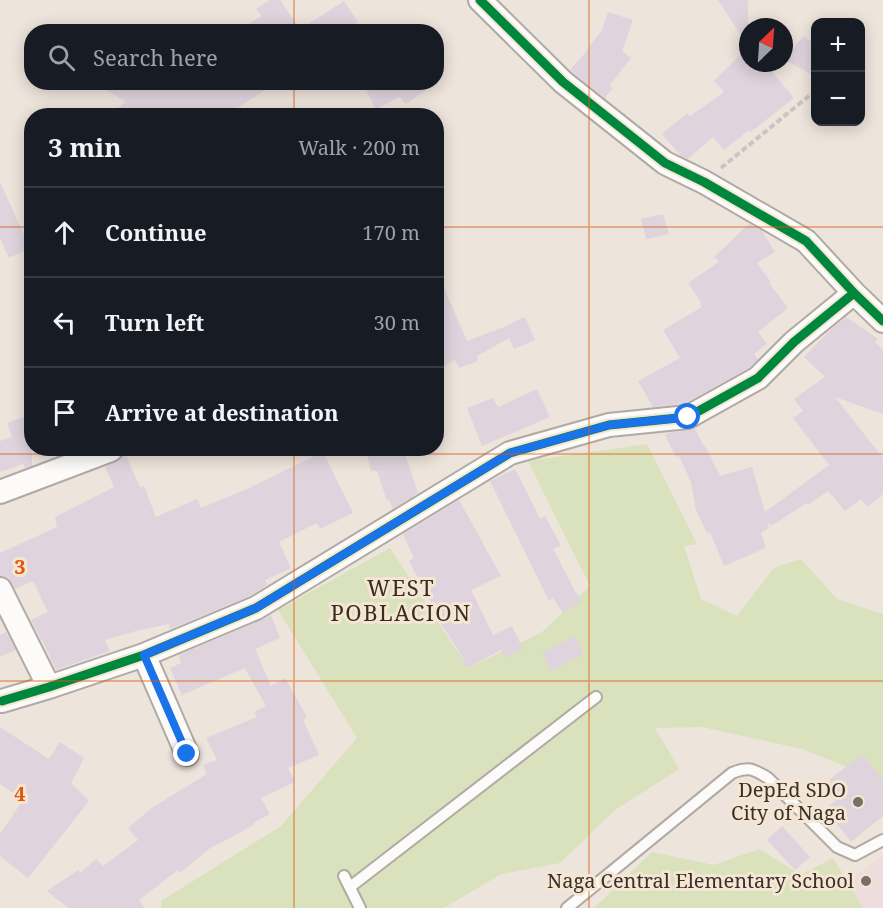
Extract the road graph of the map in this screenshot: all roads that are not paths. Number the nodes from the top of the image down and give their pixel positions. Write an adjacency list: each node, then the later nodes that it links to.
1 (480, 0): 2 (street)
2 (854, 293): 3 (street); 7 (street)
3 (883, 321)
4 (95, 456): 5 (street)
5 (0, 492)
6 (0, 589): 8 (street)
7 (144, 655): 8 (street); 11 (street)
8 (50, 687): 10 (street)
9 (596, 697): 14 (lane)
10 (2, 701)
11 (187, 754)
12 (883, 840): 16 (lane)
13 (344, 876): 14 (lane)
14 (350, 887): 15 (lane)
15 (360, 908)
16 (567, 908)

